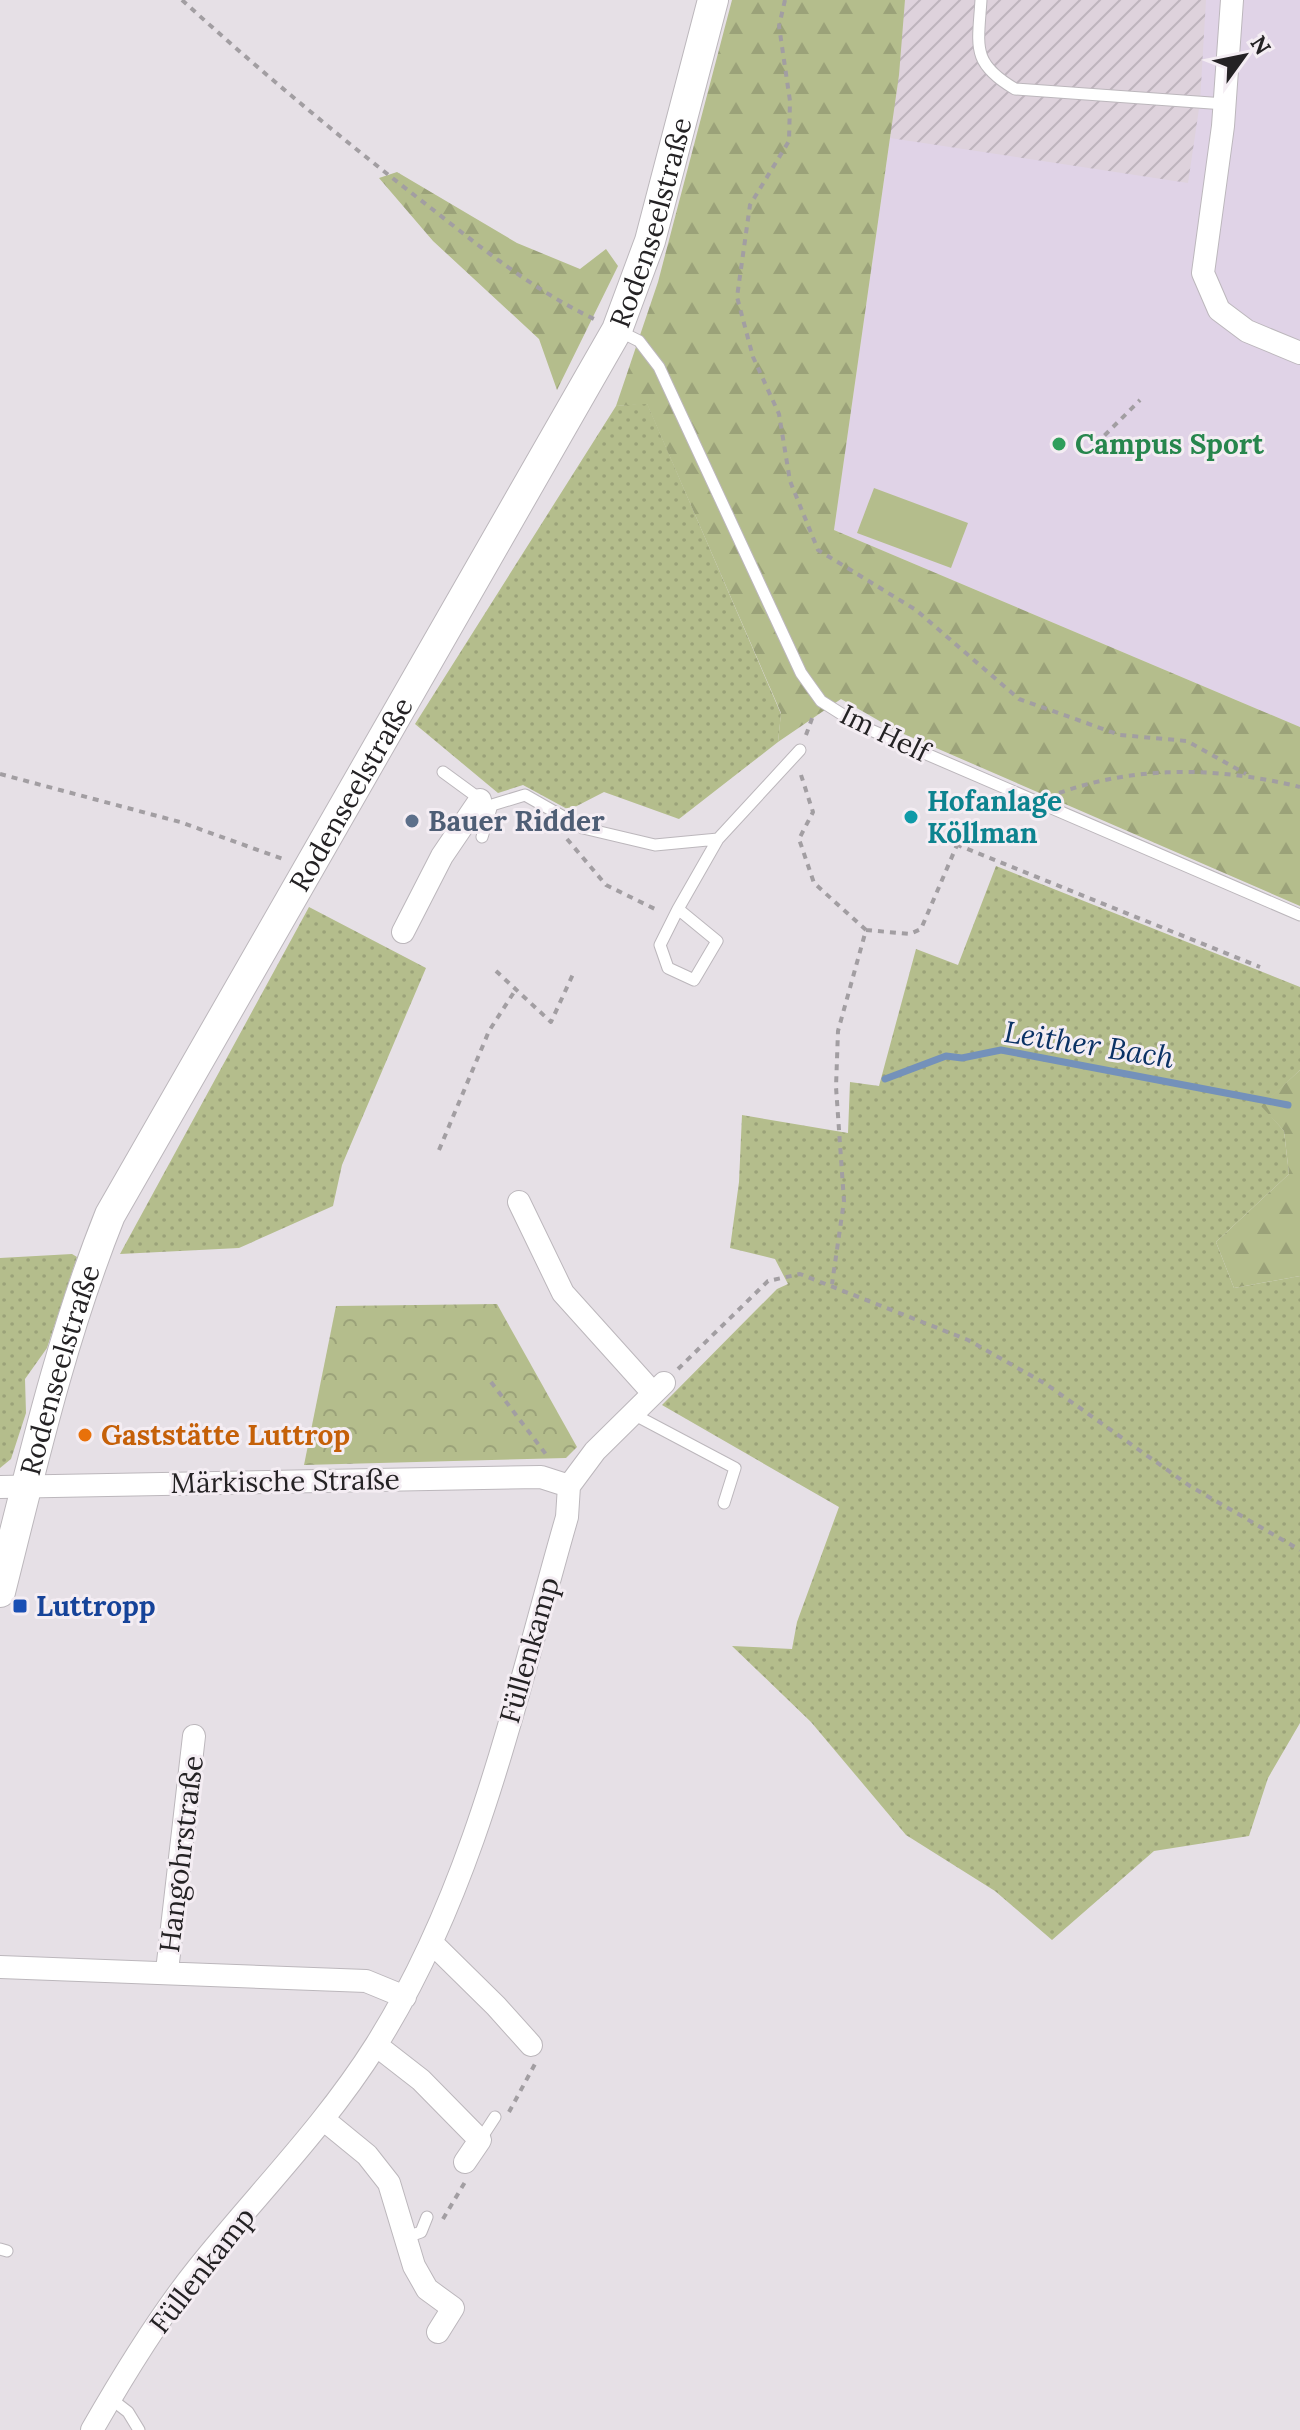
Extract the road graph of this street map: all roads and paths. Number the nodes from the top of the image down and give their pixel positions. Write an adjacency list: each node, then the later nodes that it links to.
1 (182, 0): 7 (path)
2 (713, 0): 7 (main road, Rodenseelstraße)
3 (785, 0): 15 (path)
4 (981, 0): 6 (lane)
5 (1232, 0): 6 (street)
6 (1225, 104): 8 (street)
7 (617, 330): 11 (lane, Im Helf); 24 (main road, Rodenseelstraße)
8 (1300, 353)
9 (1140, 400): 10 (path)
10 (1096, 444)
11 (821, 701): 12 (path); 17 (lane, Im Helf)
12 (800, 750): 21 (lane); 27 (path)
13 (443, 772): 18 (lane)
14 (0, 774): 24 (path)
15 (1246, 774): 16 (path); 17 (path)
16 (1300, 787)
17 (1039, 800): 26 (lane, Im Helf)
18 (486, 803): 19 (lane); 20 (lane); 28 (street)
19 (554, 812): 21 (lane); 25 (path)
20 (482, 837)
21 (718, 839): 25 (lane)
22 (945, 840): 23 (path)
23 (957, 845): 27 (path); 29 (path)
24 (307, 871): 40 (main road, Rodenseelstraße)
25 (675, 914): 25 (lane)
26 (1300, 915)
27 (866, 930): 35 (path)
28 (403, 932)
29 (1260, 967)
30 (496, 971): 32 (path)
31 (574, 972): 32 (path)
32 (516, 989): 33 (path)
33 (439, 1150)
34 (519, 1202): 37 (street)
35 (832, 1284): 37 (path); 42 (path)
36 (491, 1382): 39 (path)
37 (658, 1388): 38 (street)
38 (632, 1413): 39 (street); 41 (lane)
39 (569, 1486): 40 (street, Märkische Straße); 45 (street, Füllenkamp)
40 (14, 1487): 43 (main road, Rodenseelstraße)
41 (724, 1503)
42 (1300, 1550)
43 (0, 1592)
44 (194, 1736): 47 (street, Hangohrstraße)
45 (433, 1944): 48 (street, Füllenkamp); 50 (street)
46 (0, 1967): 47 (street, Hangohrstraße)
47 (167, 1971): 48 (street, Hangohrstraße)
48 (405, 1997): 49 (street, Füllenkamp)
49 (376, 2045): 51 (street, Füllenkamp); 52 (street)
50 (531, 2045): 52 (path)
51 (323, 2119): 54 (street); 56 (street, Füllenkamp)
52 (488, 2127): 53 (street)
53 (465, 2162): 54 (path)
54 (419, 2227): 55 (street)
55 (438, 2332)
56 (110, 2398): 57 (street, Füllenkamp); 58 (lane)
57 (92, 2430)
58 (139, 2430)

